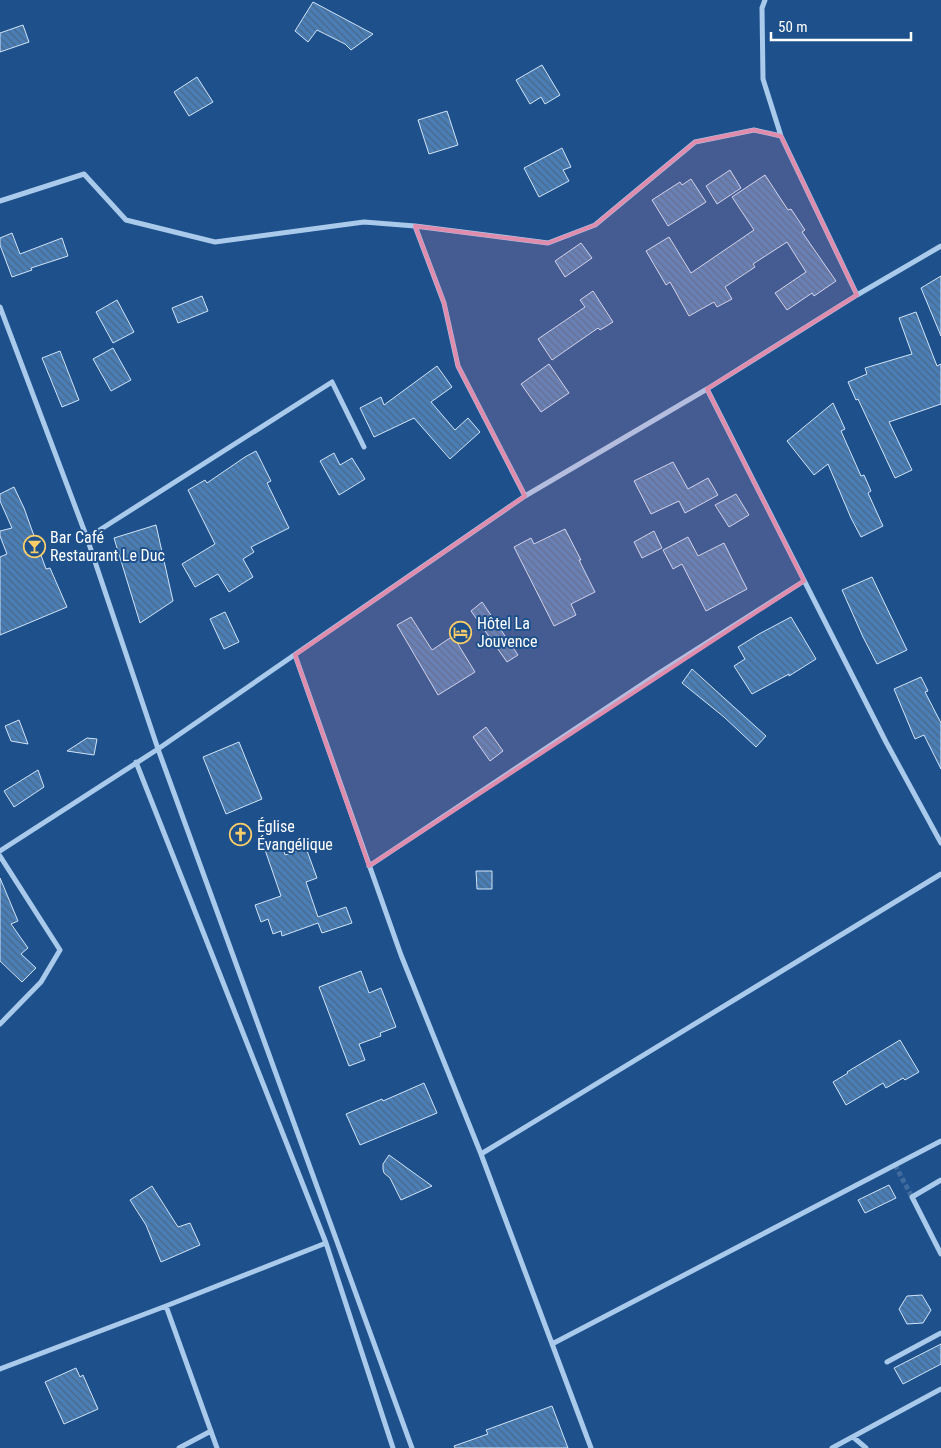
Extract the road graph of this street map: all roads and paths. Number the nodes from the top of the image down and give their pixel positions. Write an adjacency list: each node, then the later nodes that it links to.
1 (765, 0): 2 (street)
2 (781, 136): 4 (street); 6 (street)
3 (0, 201): 4 (street)
4 (416, 226): 10 (street)
5 (941, 246): 6 (street)
6 (857, 295): 8 (street)
7 (0, 307): 11 (street)
8 (707, 389): 10 (street); 12 (street)
9 (364, 446): 11 (street)
10 (525, 496): 13 (street)
11 (87, 538): 14 (street)
12 (804, 581): 16 (street); 19 (street)
13 (295, 655): 14 (street); 19 (street)
14 (158, 749): 15 (street); 38 (street)
15 (136, 762): 17 (street); 25 (street)
16 (941, 843)
17 (0, 851)
18 (0, 856): 21 (street)
19 (369, 866): 23 (street)
20 (941, 874): 23 (street)
21 (0, 1024)
22 (941, 1141): 29 (street)
23 (481, 1154): 29 (street)
24 (941, 1180): 26 (street)
25 (326, 1243): 27 (street); 37 (street)
26 (941, 1254)
27 (166, 1306): 31 (street); 33 (street)
28 (941, 1333): 30 (street)
29 (552, 1344): 39 (street)
30 (887, 1362)
31 (0, 1369)
32 (941, 1389): 34 (street)
33 (211, 1430): 35 (street); 36 (street)
34 (853, 1437): 40 (street); 41 (street)
35 (179, 1448)
36 (218, 1448)
37 (393, 1448)
38 (412, 1448)
39 (591, 1448)
40 (832, 1448)
41 (866, 1448)

